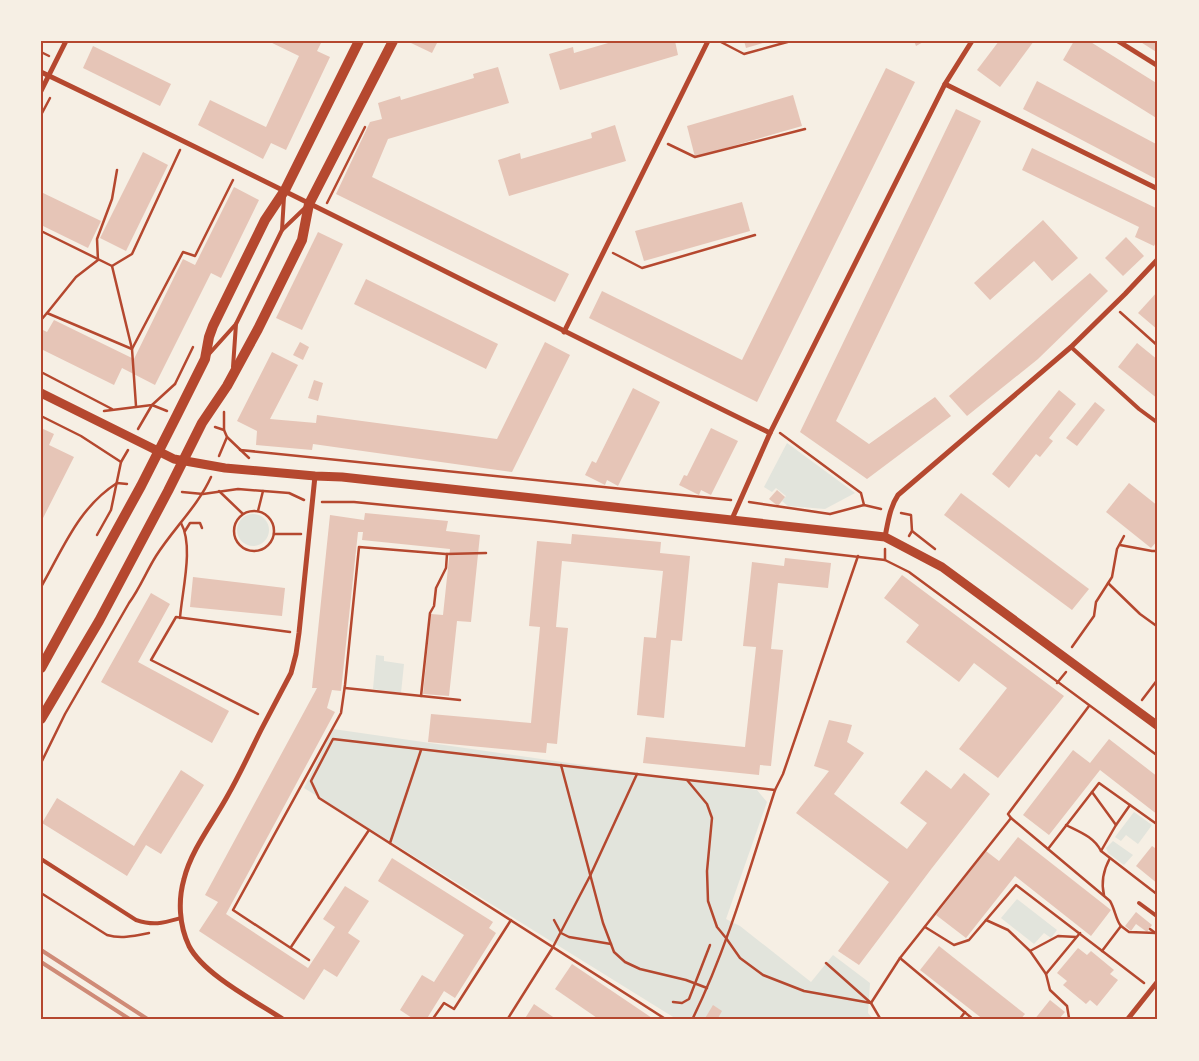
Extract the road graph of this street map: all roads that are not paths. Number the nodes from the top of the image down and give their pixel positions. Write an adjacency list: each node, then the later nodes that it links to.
1 (66, 41): 9 (street)
2 (359, 41): 13 (main road)
3 (392, 41): 14 (main road)
4 (708, 41): 18 (street)
5 (972, 41): 10 (street)
6 (1118, 41): 7 (street)
7 (1158, 66)
8 (41, 72): 9 (street)
9 (49, 76): 11 (street); 13 (street)
10 (946, 84): 12 (street); 24 (street)
11 (41, 92)
12 (1158, 189)
13 (284, 190): 14 (street); 15 (lane); 20 (main road)
14 (309, 204): 15 (lane); 18 (street); 21 (main road)
15 (282, 230): 17 (lane)
16 (1158, 259): 19 (street)
17 (236, 324): 20 (lane); 21 (lane)
18 (564, 332): 24 (street)
19 (1071, 347): 23 (lane); 29 (street)
20 (205, 359): 25 (main road)
21 (233, 375): 26 (main road)
22 (41, 393): 25 (street)
23 (1158, 423)
24 (770, 433): 28 (street)
25 (158, 452): 26 (street); 30 (main road)
26 (178, 460): 27 (street); 31 (main road)
27 (315, 476): 28 (street); 36 (street)
28 (732, 519): 29 (street)
29 (886, 537): 32 (street)
30 (41, 668)
31 (41, 719)
32 (1158, 726)
33 (41, 859): 36 (lane)
34 (1139, 903): 35 (lane)
35 (1158, 917)
36 (181, 918): 38 (street)
37 (1158, 981): 39 (street)
38 (284, 1020)
39 (1127, 1020)

